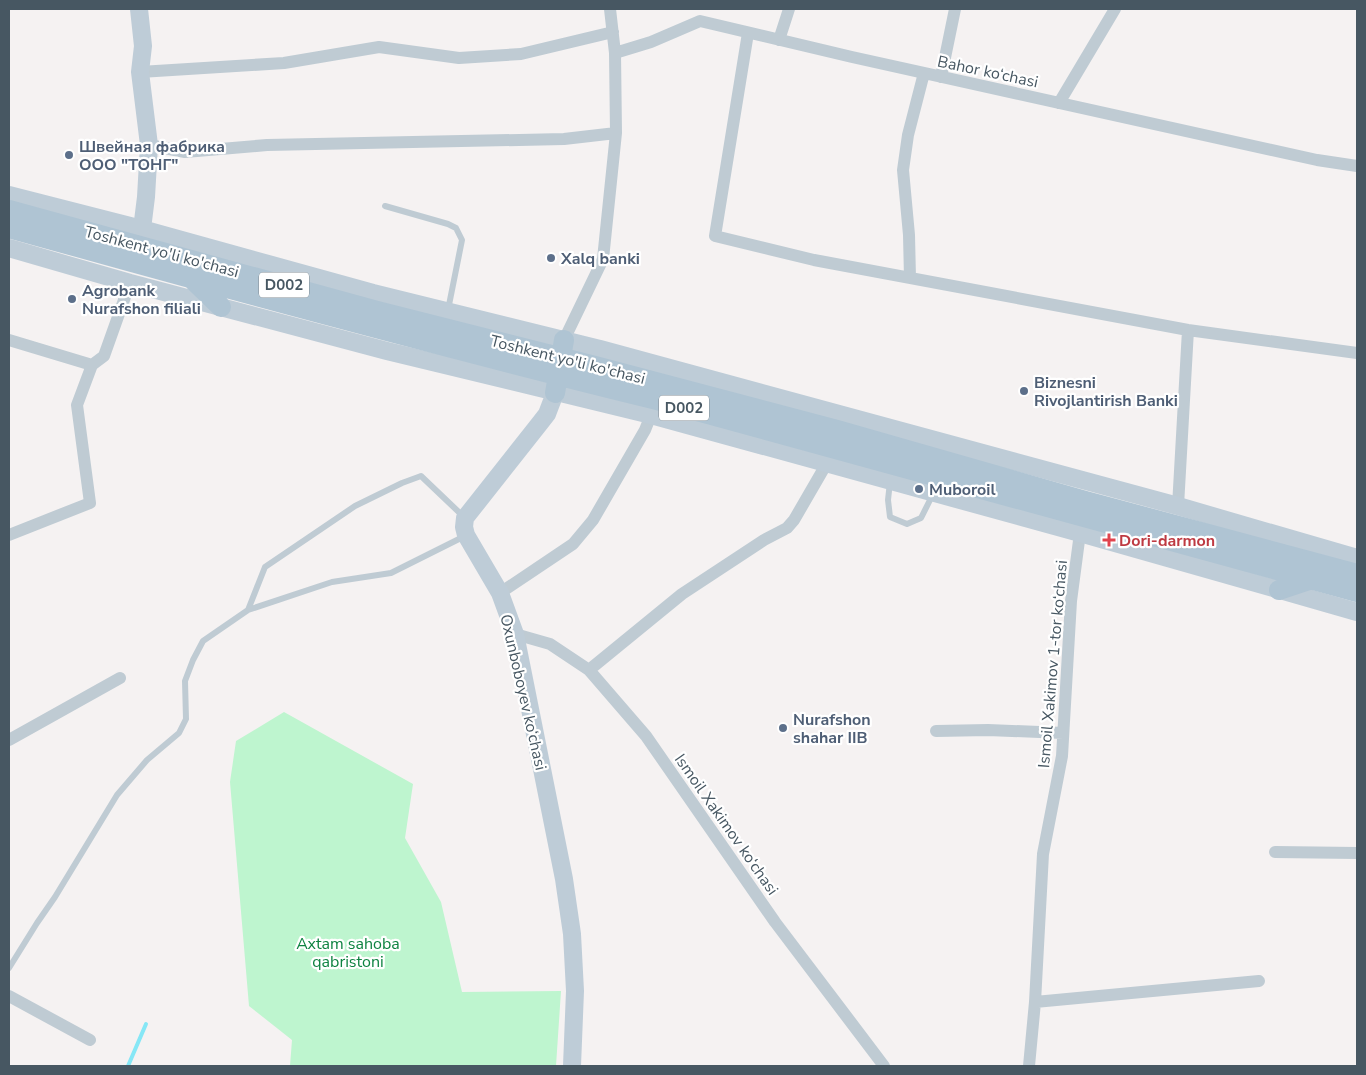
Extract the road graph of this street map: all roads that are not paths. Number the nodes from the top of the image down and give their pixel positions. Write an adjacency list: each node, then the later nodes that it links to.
1 (139, 9): 10 (street)
2 (610, 9): 6 (street)
3 (789, 9): 8 (street)
4 (955, 9): 12 (street)
5 (1115, 9): 13 (street)
6 (613, 32): 9 (street); 10 (street)
7 (748, 33): 8 (street, Bahor ko‘chasi); 9 (street, Bahor ko‘chasi); 25 (street)
8 (779, 40): 11 (street, Bahor ko‘chasi)
9 (616, 53): 14 (street)
10 (140, 72): 15 (street)
11 (924, 73): 12 (street, Bahor ko‘chasi); 25 (street)
12 (941, 77): 13 (street, Bahor ko‘chasi)
13 (1059, 103): 16 (street, Bahor ko‘chasi)
14 (616, 133): 15 (street); 34 (street)
15 (148, 145): 21 (street)
16 (1357, 166)
17 (9, 195): 21 (street)
18 (385, 206): 29 (lane)
19 (9, 210): 24 (main road, Toshkent yo'li ko'chasi / D002)
20 (9, 228): 26 (main road, Toshkent yo'li ko'chasi / D002)
21 (142, 229): 22 (street)
22 (196, 245): 24 (main road); 29 (street)
23 (9, 248): 27 (street)
24 (218, 267): 34 (main road, Toshkent yo'li ko'chasi / D002)
25 (910, 278): 30 (street)
26 (192, 279): 28 (main road); 34 (main road, Toshkent yo'li ko'chasi / D002)
27 (130, 283): 28 (street); 33 (street)
28 (221, 307): 34 (street)
29 (448, 312): 34 (street)
30 (1188, 330): 32 (street); 40 (street)
31 (9, 340): 33 (street)
32 (1357, 353)
33 (92, 365): 43 (street)
34 (559, 366): 35 (street); 36 (main road, Toshkent yo'li ko'chasi / D002); 41 (street); 45 (main road, Toshkent yo'li ko'chasi / D002)
35 (651, 415): 37 (street); 49 (street)
36 (838, 423): 40 (street); 45 (main road, Toshkent yo'li ko'chasi / D002)
37 (827, 463): 38 (street); 53 (street)
38 (890, 481): 39 (street); 39 (lane)
39 (934, 493): 42 (street)
40 (1178, 506): 44 (street)
41 (465, 527): 49 (street, Oxunboboyev ko‘chasi); 50 (lane); 50 (lane)
42 (1080, 533): 47 (street); 56 (street, Ismoil Xakimov 1-tor ko‘chasi)
43 (9, 535)
44 (1350, 555): 45 (main road)
45 (1316, 572): 46 (main road, Toshkent yo'li ko'chasi / D002); 47 (main road); 48 (main road, Toshkent yo'li ko'chasi / D002)
46 (1357, 574)
47 (1279, 590): 51 (street)
48 (1357, 592)
49 (500, 593): 52 (street, Oxunboboyev ko‘chasi)
50 (248, 610): 60 (lane)
51 (1357, 612)
52 (515, 634): 53 (street, Ismoil Xakimov ko‘chasi); 65 (street, Oxunboboyev ko‘chasi)
53 (589, 670): 66 (street, Ismoil Xakimov ko‘chasi)
54 (120, 678): 57 (street)
55 (936, 731): 56 (street)
56 (1063, 732): 63 (street, Ismoil Xakimov 1-tor ko‘chasi)
57 (9, 740)
58 (1275, 852): 59 (street)
59 (1357, 853)
60 (9, 968)
61 (1259, 981): 63 (street)
62 (9, 996): 64 (street)
63 (1035, 1002): 67 (street, Ismoil Xakimov 1-tor ko‘chasi)
64 (90, 1040)
65 (572, 1066)
66 (884, 1066)
67 (1029, 1066)

